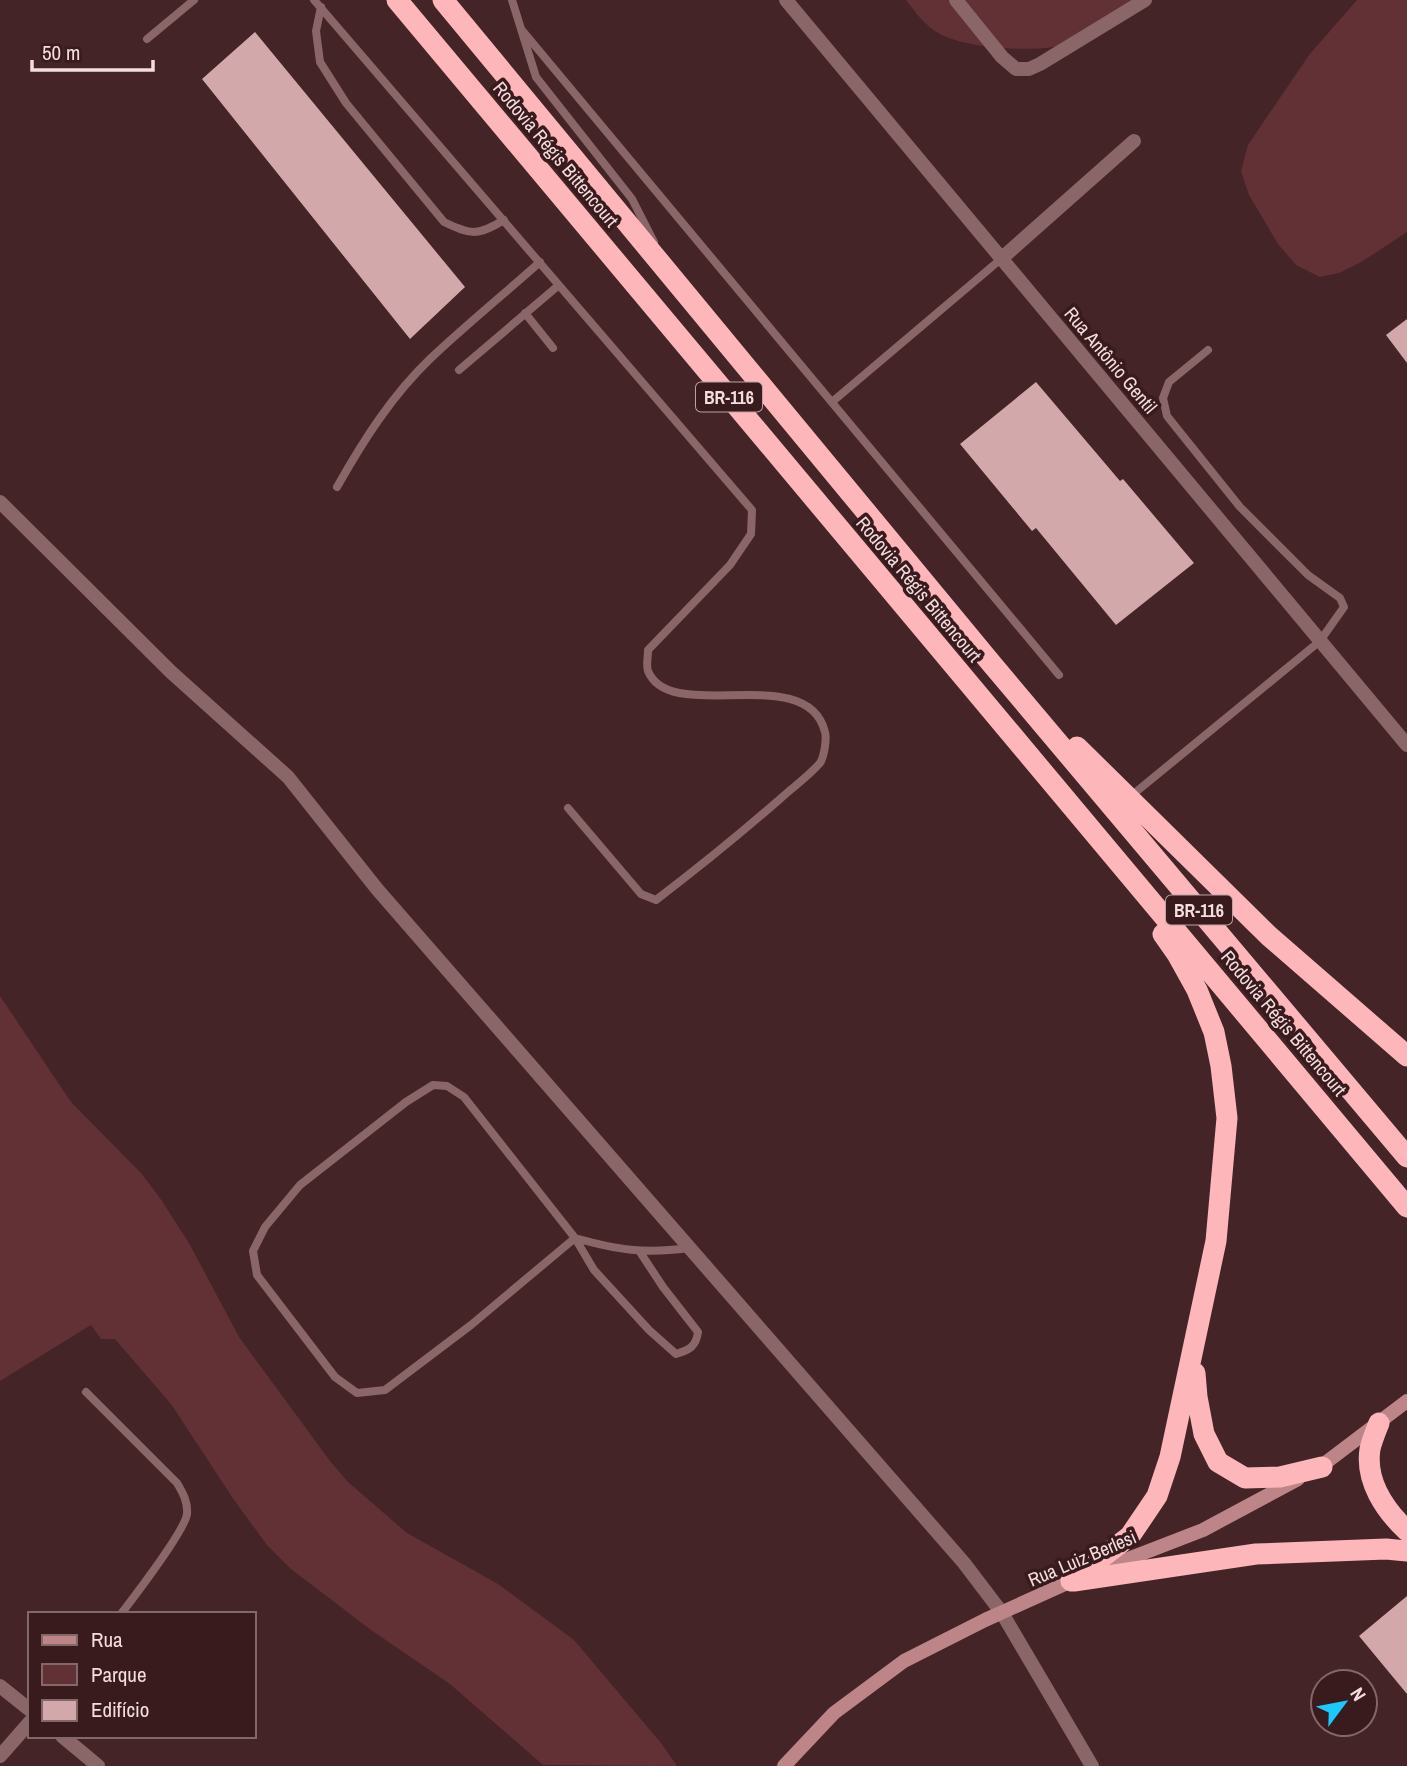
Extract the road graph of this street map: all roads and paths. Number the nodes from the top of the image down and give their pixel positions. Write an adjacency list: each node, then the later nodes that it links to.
1 (194, 0): 11 (lane)
2 (314, 0): 9 (lane)
3 (397, 0): 29 (highway, Rodovia Régis Bittencourt / BR-116)
4 (443, 0): 16 (highway, Rodovia Régis Bittencourt / BR-116)
5 (512, 0): 10 (lane)
6 (786, 0): 14 (street, Rua Antônio Gentil)
7 (956, 0): 8 (street)
8 (1145, 0)
9 (321, 8): 13 (lane); 13 (lane)
10 (521, 29): 16 (lane); 22 (lane)
11 (147, 39)
12 (1134, 141): 14 (street)
13 (504, 220): 15 (lane)
14 (1001, 258): 22 (lane); 25 (street, Rua Antônio Gentil)
15 (540, 262): 17 (lane); 23 (lane)
16 (670, 273): 26 (highway, Rodovia Régis Bittencourt / BR-116)
17 (559, 285): 18 (lane); 31 (lane)
18 (525, 313): 19 (lane); 21 (lane)
19 (553, 348)
20 (1208, 350): 25 (lane)
21 (458, 370)
22 (832, 402): 27 (lane)
23 (337, 487)
24 (0, 502): 36 (street)
25 (1320, 641): 28 (street, Rua Antônio Gentil); 30 (lane)
26 (991, 663): 30 (highway); 33 (highway, Rodovia Régis Bittencourt / BR-116)
27 (1059, 675)
28 (1407, 746)
29 (1062, 793): 34 (highway, Rodovia Régis Bittencourt / BR-116); 38 (highway)
30 (1129, 798): 32 (highway)
31 (568, 808)
32 (1407, 1056)
33 (1407, 1157)
34 (1407, 1207)
35 (575, 1238): 35 (lane); 37 (lane); 37 (lane)
36 (689, 1248): 37 (lane); 47 (street)
37 (640, 1252)
38 (1194, 1350): 42 (highway); 45 (highway)
39 (86, 1392): 46 (lane)
40 (1407, 1401): 41 (street, Rua Luiz Berlesi)
41 (1379, 1423): 42 (street, Rua Luiz Berlesi); 43 (highway)
42 (1322, 1467): 45 (street, Rua Luiz Berlesi)
43 (1407, 1531)
44 (1407, 1552): 45 (highway)
45 (1072, 1581): 47 (street, Rua Luiz Berlesi)
46 (122, 1612)
47 (1002, 1613): 54 (street, Rua Luiz Berlesi); 55 (street)
48 (0, 1686): 49 (street)
49 (28, 1708)
50 (28, 1724): 52 (street)
51 (64, 1738): 53 (street)
52 (0, 1756)
53 (98, 1766)
54 (784, 1766)
55 (1091, 1766)

